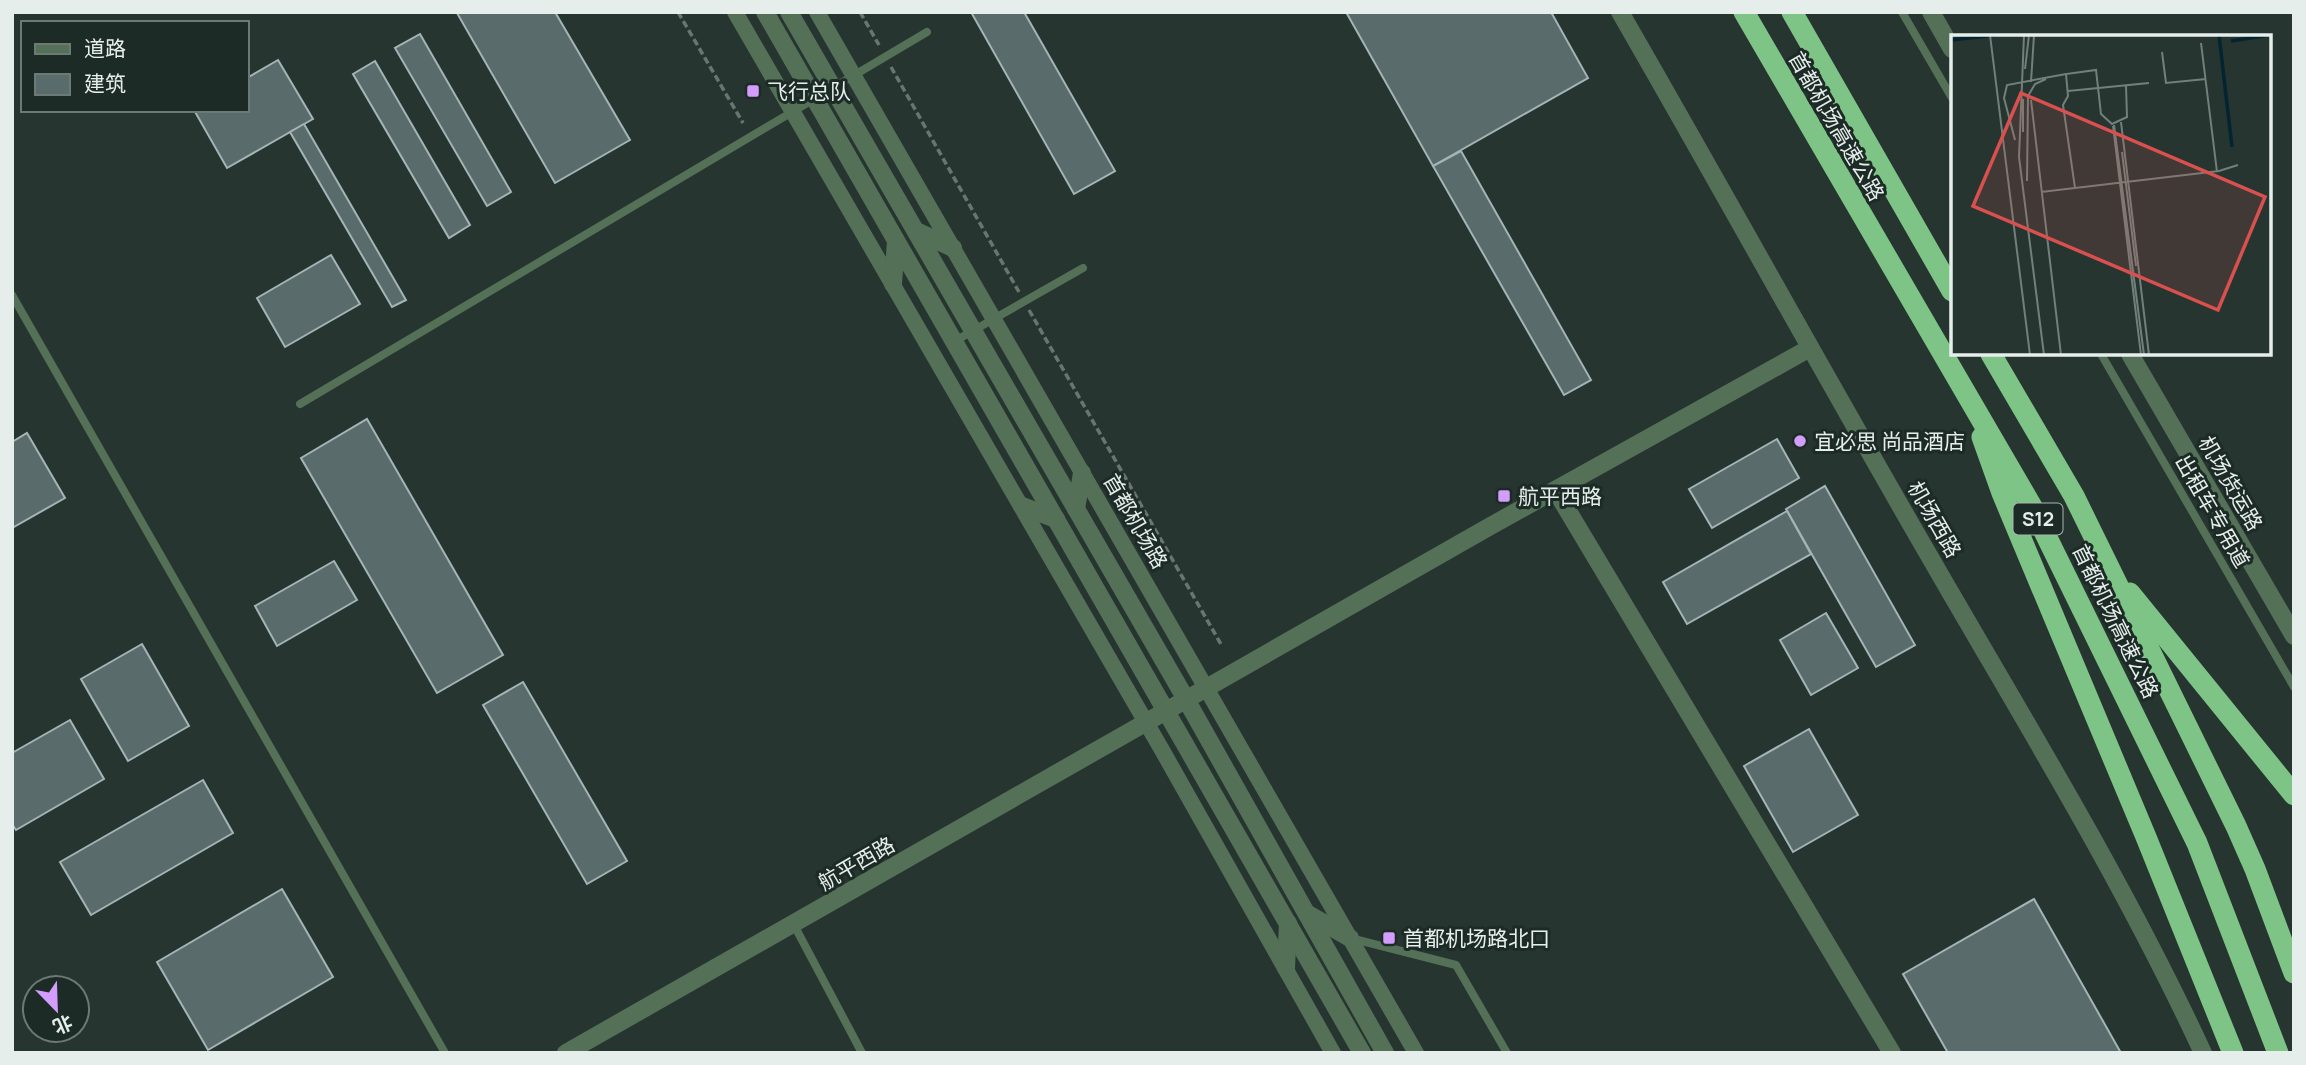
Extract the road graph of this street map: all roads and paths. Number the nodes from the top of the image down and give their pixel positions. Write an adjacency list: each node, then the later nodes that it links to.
1 (678, 12): 20 (path)
2 (735, 12): 19 (street)
3 (765, 12): 18 (street)
4 (789, 12): 16 (street)
5 (817, 12): 15 (street, 首都机场路)
6 (860, 12): 14 (path)
7 (1620, 12): 32 (street, 机场西路)
8 (1744, 12): 36 (highway, 首都机场高速公路 / S12)
9 (1793, 12): 26 (highway, 首都机场高速公路)
10 (1902, 12): 17 (lane)
11 (1931, 12): 13 (street)
12 (927, 32): 14 (lane)
13 (1951, 47)
14 (885, 57): 15 (lane); 28 (path)
15 (854, 76): 16 (lane); 23 (street, 首都机场路)
16 (834, 88): 18 (lane); 21 (street)
17 (1951, 96)
18 (815, 99): 19 (lane); 22 (street)
19 (793, 111): 25 (street); 37 (lane)
20 (743, 123)
21 (916, 231): 23 (street); 30 (street)
22 (896, 241): 25 (street); 31 (street)
23 (953, 248): 29 (street, 首都机场路)
24 (1083, 268): 28 (lane)
25 (894, 284): 40 (street)
26 (1951, 289)
27 (12, 295): 58 (lane)
28 (1024, 301): 29 (lane); 45 (path)
29 (994, 319): 30 (lane); 38 (street, 首都机场路)
30 (973, 331): 31 (lane); 41 (street)
31 (954, 341): 42 (street)
32 (1810, 348): 39 (street); 67 (street, 机场西路)
33 (1992, 355): 43 (highway, 首都机场高速公路 / S12)
34 (2102, 355): 46 (lane, 出租车专用道)
35 (2131, 355): 44 (street, 机场货运路)
36 (1961, 387): 68 (highway); 69 (highway, 首都机场高速公路 / S12)
37 (300, 404)
38 (1082, 473): 41 (street); 47 (street, 首都机场路)
39 (1556, 491): 47 (street); 66 (street)
40 (1022, 506): 42 (street); 50 (street)
41 (1076, 509): 48 (street)
42 (1056, 519): 49 (street)
43 (2111, 570): 51 (highway); 57 (highway, 首都机场高速公路 / S12)
44 (2294, 636)
45 (1222, 646)
46 (2294, 687)
47 (1206, 690): 48 (street); 55 (street, 首都机场路)
48 (1187, 701): 49 (street, 航平西路); 52 (street)
49 (1168, 712): 50 (street, 航平西路); 53 (street)
50 (1147, 723): 54 (street, 航平西路); 56 (street)
51 (2294, 795)
52 (1307, 914): 55 (street); 63 (street)
53 (1288, 923): 56 (street); 62 (street)
54 (794, 925): 59 (street, 航平西路); 60 (lane)
55 (1350, 938): 64 (street, 首都机场路); 65 (lane)
56 (1286, 968): 61 (street)
57 (2294, 973)
58 (445, 1053)
59 (566, 1053)
60 (862, 1053)
61 (1334, 1053)
62 (1362, 1053)
63 (1385, 1053)
64 (1416, 1053)
65 (1507, 1053)
66 (1892, 1053)
67 (2203, 1053)
68 (2233, 1053)
69 (2278, 1053)

